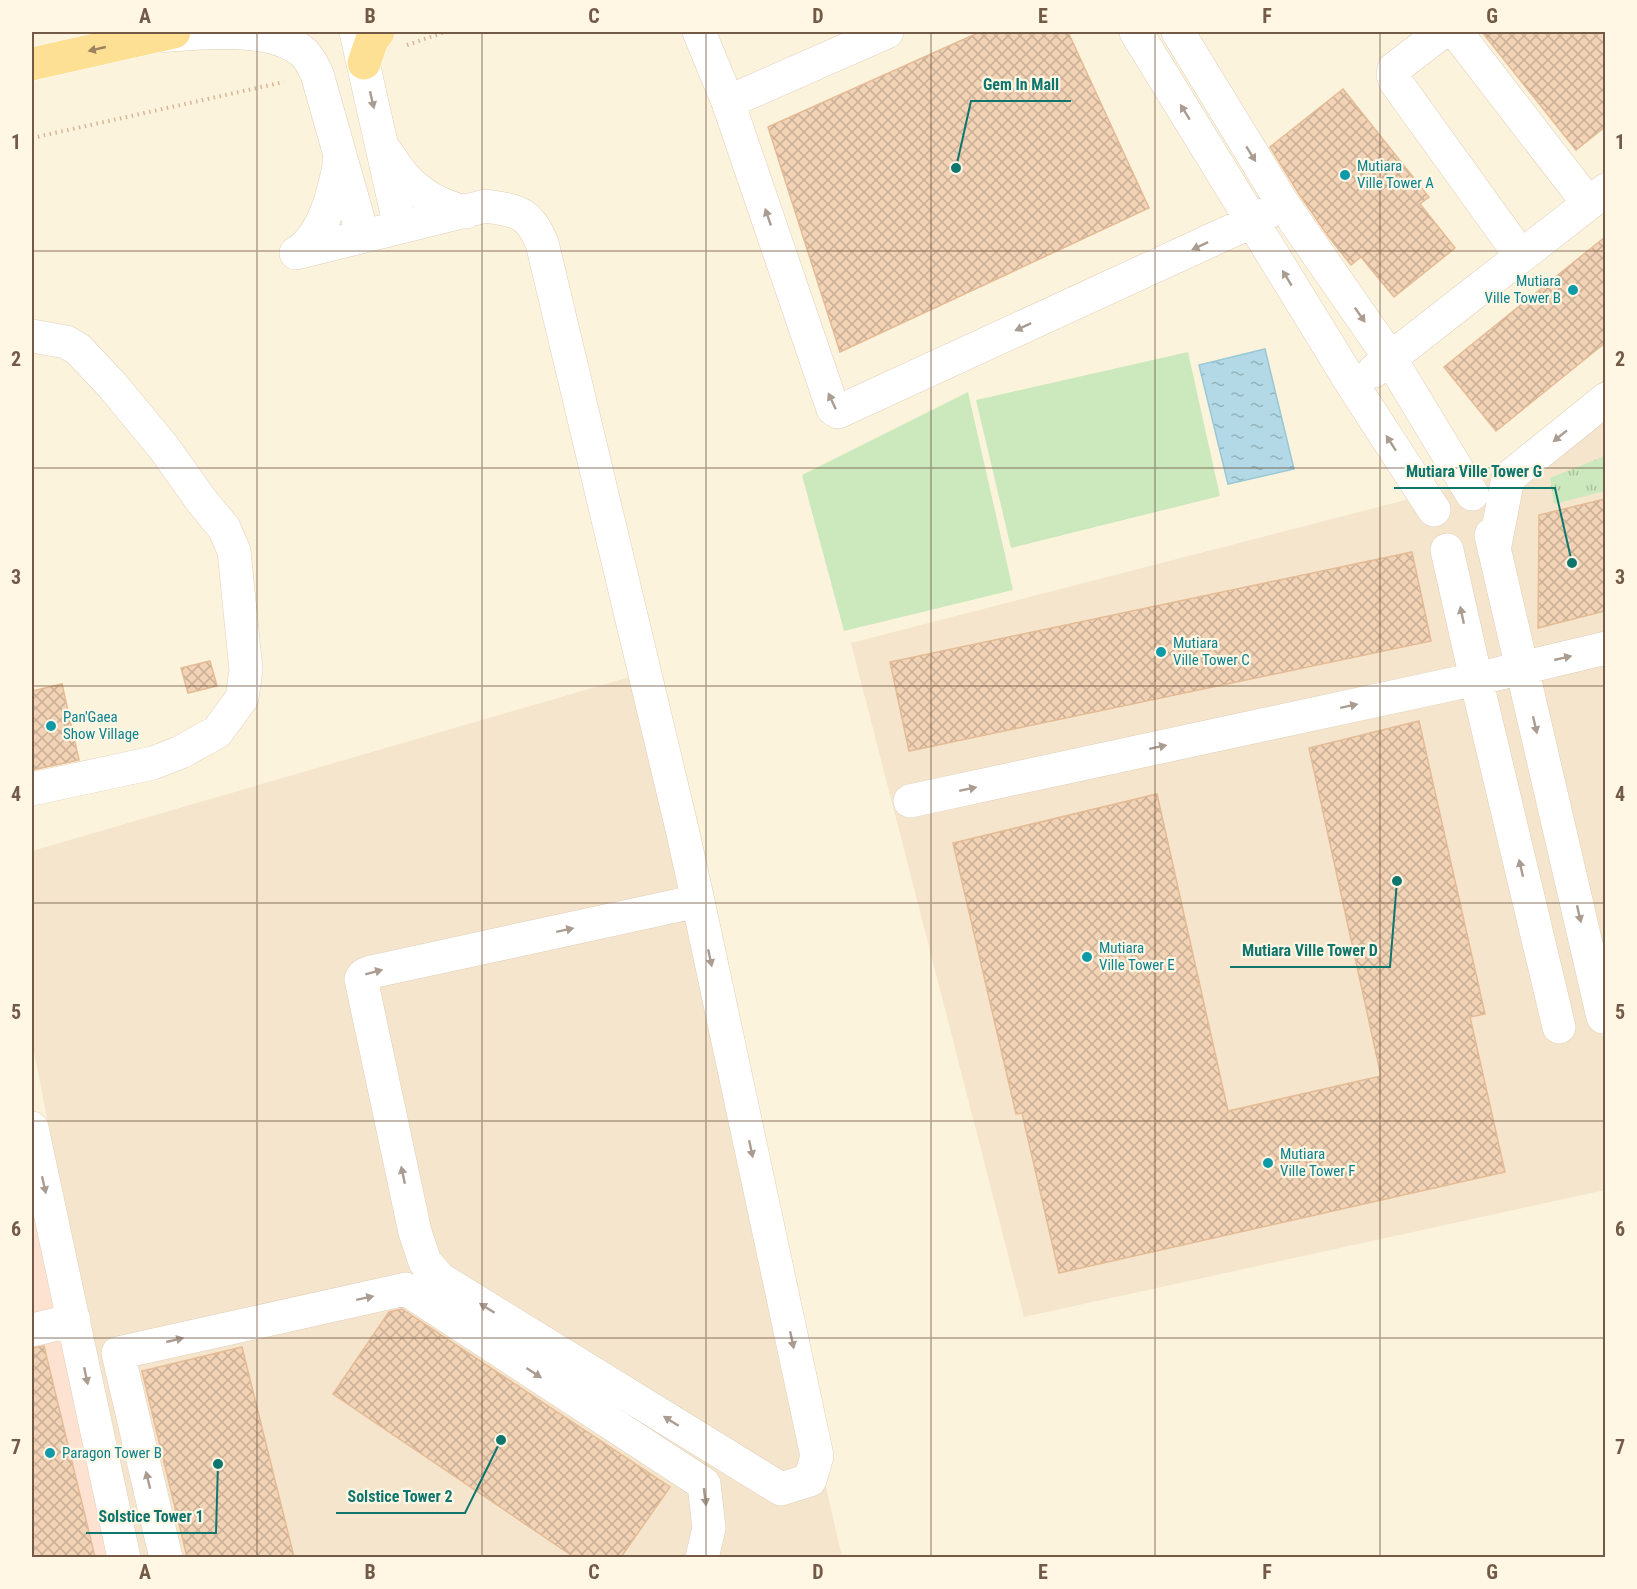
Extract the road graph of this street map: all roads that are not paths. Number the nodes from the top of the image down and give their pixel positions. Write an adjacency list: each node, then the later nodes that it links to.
1 (356, 32): 10 (street)
2 (378, 32): 10 (main road)
3 (699, 32): 12 (street)
4 (887, 32): 12 (street)
5 (1136, 32): 18 (street, one-way to 5)
6 (1178, 32): 16 (street, one-way to 16)
7 (1442, 32): 21 (street)
8 (1456, 32): 15 (street)
9 (164, 34): 11 (main road, one-way to 11); 13 (street)
10 (364, 63): 14 (street, one-way to 14)
11 (32, 64)
12 (728, 102): 18 (street, one-way to 12)
13 (336, 136): 20 (street); 20 (street)
14 (381, 137): 17 (street); 19 (street)
15 (1597, 196): 21 (street)
16 (1283, 204): 18 (street); 23 (street, one-way to 23)
17 (466, 212): 19 (street); 35 (street)
18 (1253, 221): 24 (street, one-way to 18)
19 (399, 227): 20 (street)
20 (363, 236)
21 (1521, 256): 23 (street)
22 (32, 336): 33 (street)
23 (1390, 358): 24 (street); 26 (street)
24 (1354, 387): 27 (street, one-way to 24)
25 (1605, 399): 28 (street, one-way to 28)
26 (1472, 494): 27 (street); 28 (street)
27 (1434, 510): 29 (street)
28 (1493, 543): 29 (street); 31 (street)
29 (1448, 550): 32 (street, one-way to 29)
30 (1605, 648): 31 (street, one-way to 30)
31 (1521, 668): 32 (street); 36 (street, one-way to 36)
32 (1476, 679): 34 (street, one-way to 32); 37 (street, one-way to 32)
33 (32, 789)
34 (910, 801)
35 (698, 901): 35 (street, one-way to 35)
36 (1603, 1017)
37 (1559, 1027)
38 (32, 1128): 39 (street, one-way to 39)
39 (74, 1320): 40 (street); 41 (street, one-way to 41)
40 (32, 1330)
41 (124, 1557)
42 (165, 1557): 43 (street, one-way to 43)
43 (702, 1557)

